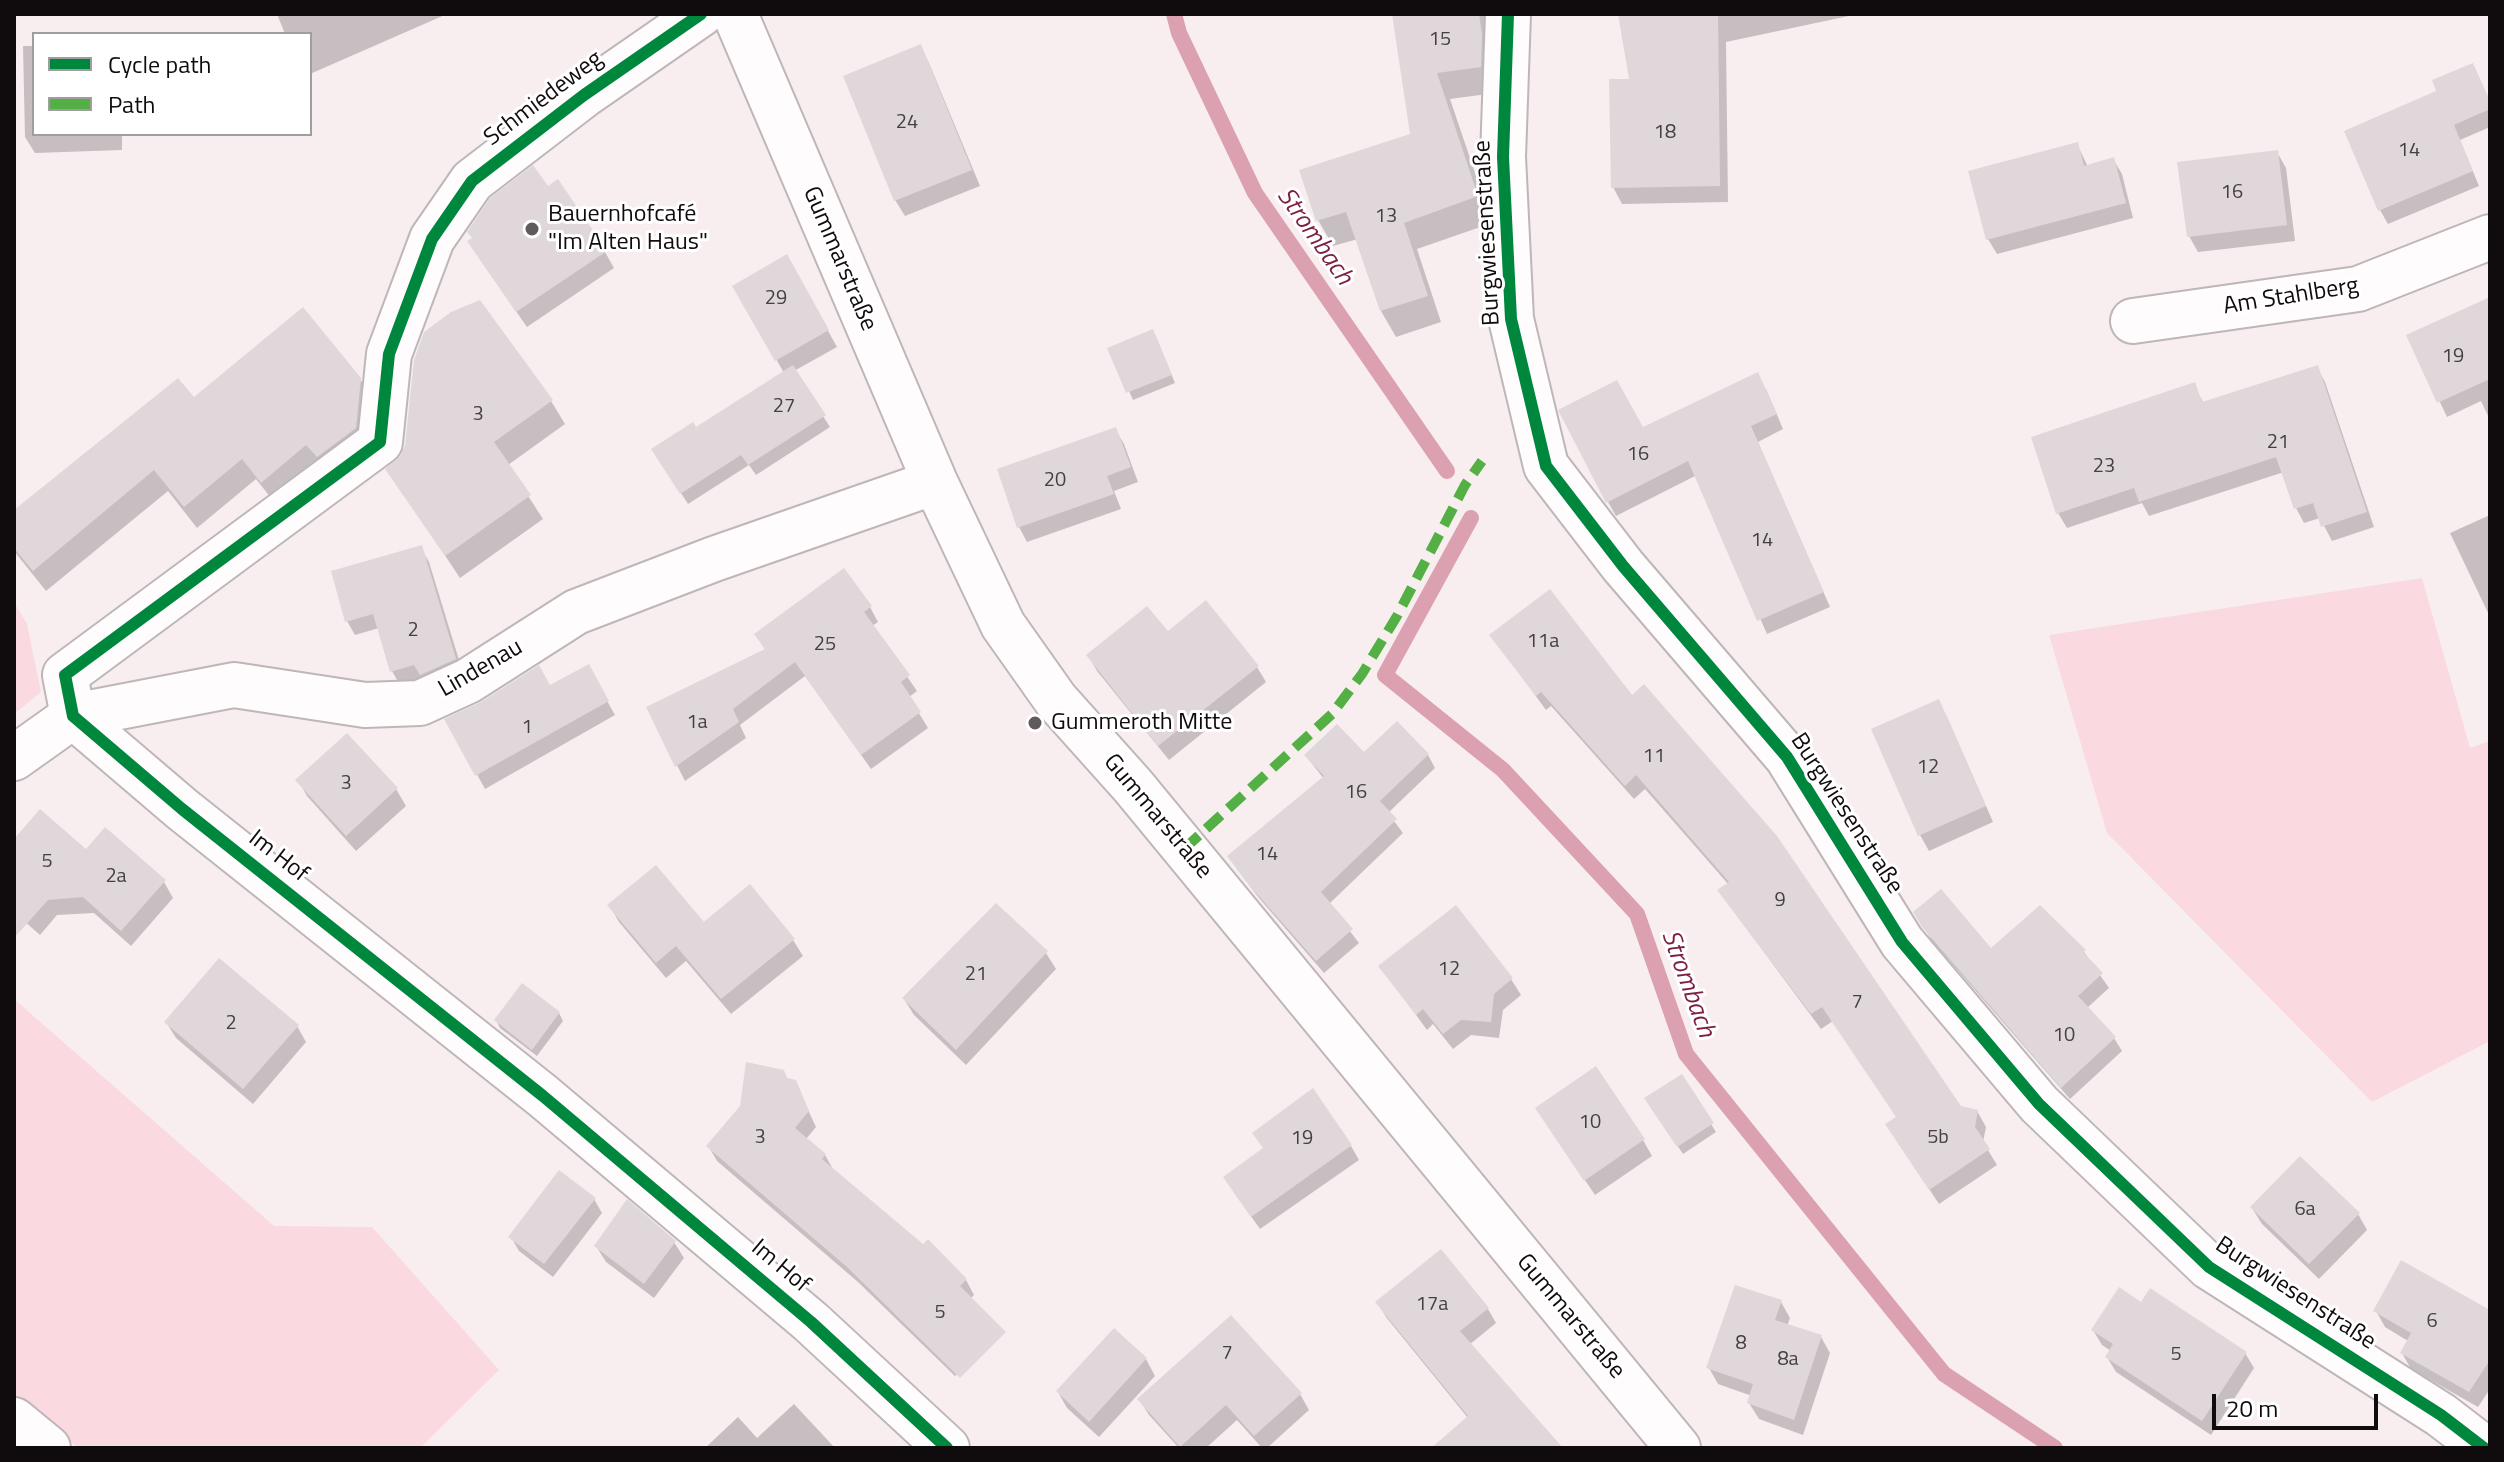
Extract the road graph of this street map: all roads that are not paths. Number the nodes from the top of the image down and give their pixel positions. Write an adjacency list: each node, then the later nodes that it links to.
1 (701, 14): 7 (street, Schmiedeweg)
2 (735, 14): 6 (street, Gummarstraße)
3 (1508, 14): 13 (street, Burgwiesenstraße)
4 (2490, 237): 5 (street, Am Stahlberg)
5 (2133, 321)
6 (935, 482): 7 (street, Lindenau); 12 (street, Gummarstraße)
7 (73, 716): 8 (street, Lindenau); 11 (street, Im Hof)
8 (14, 758)
9 (14, 1420): 10 (street)
10 (48, 1448)
11 (947, 1448)
12 (1678, 1448)
13 (2484, 1448)

